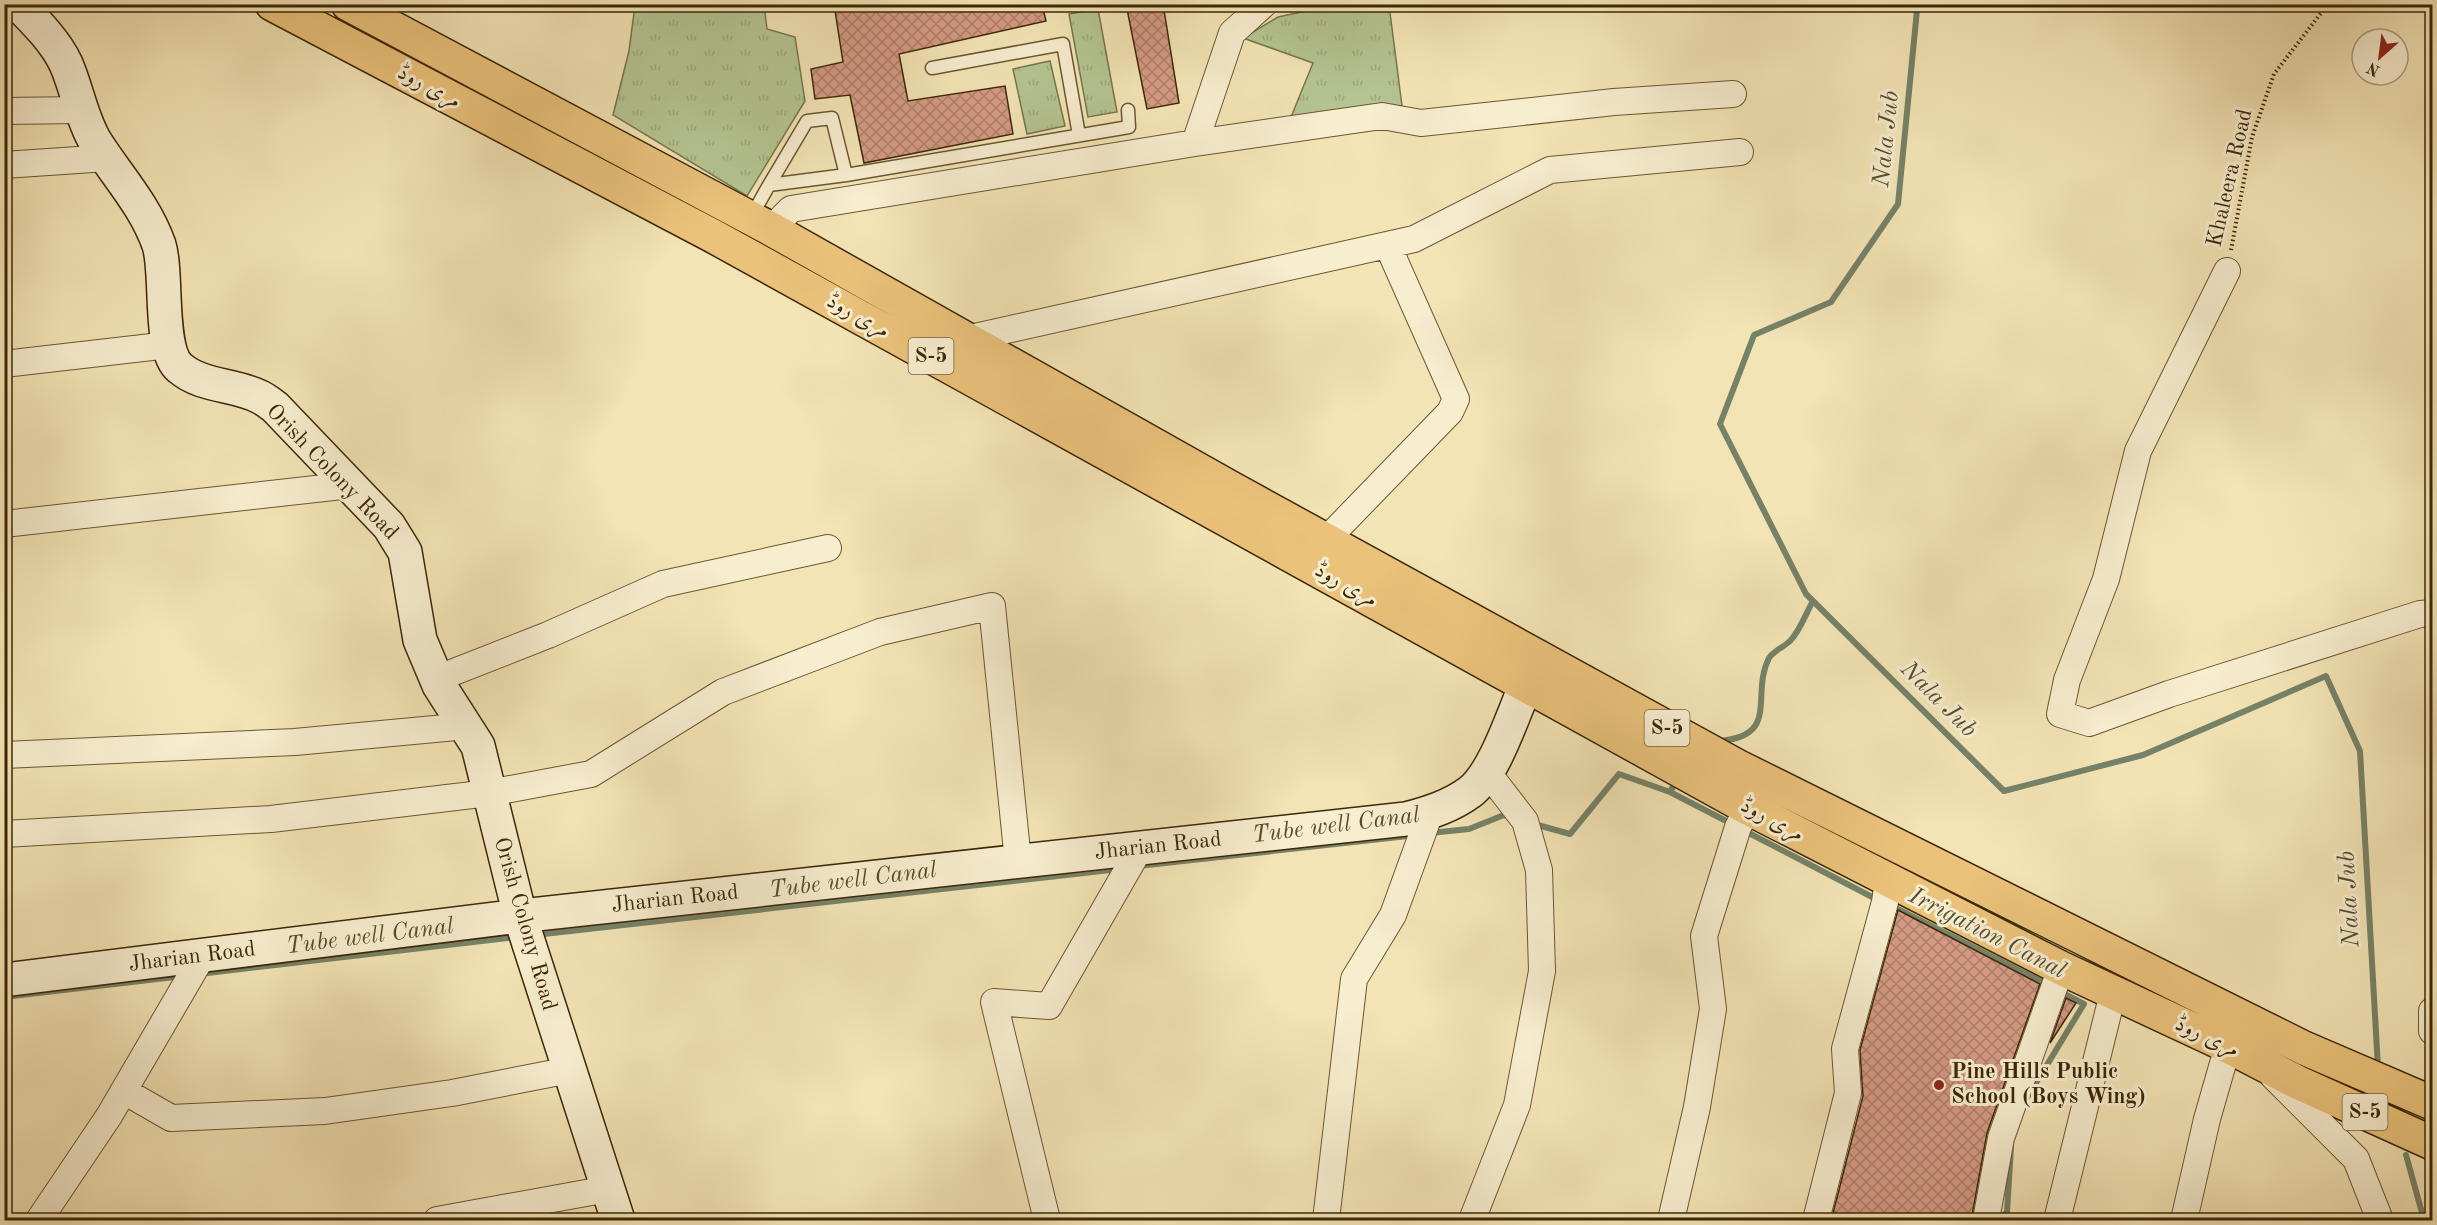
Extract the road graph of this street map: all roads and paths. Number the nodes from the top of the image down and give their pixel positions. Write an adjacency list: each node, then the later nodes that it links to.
1 (18, 4): 8 (main road, Orish Colony Road)
2 (272, 4): 17 (main road, مری روڈ / S-5)
3 (348, 4): 12 (main road, مری روڈ / S-5)
4 (1264, 4): 13 (street)
5 (2328, 4): 22 (path, Khaleera Road)
6 (932, 68): 11 (lane)
7 (1733, 94): 13 (street)
8 (81, 110): 10 (street); 15 (main road, Orish Colony Road)
9 (1128, 110): 11 (lane)
10 (4, 111)
11 (1079, 135): 18 (lane)
12 (604, 141): 17 (main road); 20 (main road, مری روڈ / S-5)
13 (1195, 143): 20 (street)
14 (1740, 152): 21 (street)
15 (107, 158): 16 (street); 24 (main road, Orish Colony Road)
16 (4, 165)
17 (588, 171): 27 (main road, مری روڈ / S-5)
18 (846, 174): 19 (lane); 19 (lane)
19 (770, 185): 20 (lane)
20 (761, 224): 23 (main road, مری روڈ / S-5)
21 (1388, 246): 23 (street); 29 (street)
22 (2227, 271): 31 (street)
23 (966, 339): 27 (main road, مری روڈ / S-5)
24 (169, 345): 25 (street); 26 (main road, Orish Colony Road)
25 (4, 364)
26 (351, 485): 28 (street); 32 (main road, Orish Colony Road)
27 (1222, 500): 29 (main road, مری روڈ / S-5); 33 (main road, مری روڈ / S-5)
28 (4, 524)
29 (1326, 540): 34 (main road, مری روڈ / S-5)
30 (828, 548): 32 (street)
31 (2433, 613)
32 (436, 679): 35 (main road, Orish Colony Road)
33 (1526, 685): 34 (main road, مری روڈ / S-5); 37 (main road, Jharian Road)
34 (1591, 704): 38 (main road, مری روڈ / S-5)
35 (467, 726): 36 (street); 39 (main road, Orish Colony Road)
36 (4, 755)
37 (1488, 772): 40 (main road, Jharian Road); 66 (street)
38 (1736, 790): 44 (main road, مری روڈ / S-5); 45 (main road, مری روڈ / S-5); 67 (street)
39 (489, 793): 41 (street); 43 (street); 47 (main road, Orish Colony Road)
40 (1430, 813): 42 (main road, Jharian Road); 65 (street)
41 (4, 834)
42 (1140, 848): 43 (main road, Jharian Road); 64 (street)
43 (1018, 861): 47 (main road, Jharian Road)
44 (1888, 880): 46 (main road, مری روڈ / S-5); 68 (street)
45 (1967, 882): 46 (main road); 58 (main road, مری روڈ / S-5)
46 (1954, 914): 49 (main road, مری روڈ / S-5)
47 (520, 916): 48 (main road, Jharian Road); 56 (main road, Orish Colony Road)
48 (203, 956): 50 (main road, Jharian Road); 57 (street)
49 (2061, 968): 51 (main road, مری روڈ / S-5); 69 (street)
50 (4, 980)
51 (2113, 993): 54 (main road, مری روڈ / S-5); 70 (street)
52 (2433, 1011): 53 (street)
53 (2433, 1031)
54 (2228, 1046): 55 (main road, مری روڈ / S-5); 71 (street)
55 (2258, 1061): 59 (main road, مری روڈ / S-5); 72 (street)
56 (570, 1070): 57 (street); 60 (main road, Orish Colony Road)
57 (124, 1091): 61 (street)
58 (2433, 1103)
59 (2433, 1143)
60 (608, 1189): 62 (street); 63 (main road, Orish Colony Road)
61 (39, 1221)
62 (437, 1221)
63 (618, 1221)
64 (1047, 1221)
65 (1326, 1221)
66 (1472, 1221)
67 (1671, 1221)
68 (1816, 1221)
69 (1986, 1221)
70 (2057, 1221)
71 (2184, 1221)
72 (2380, 1221)

